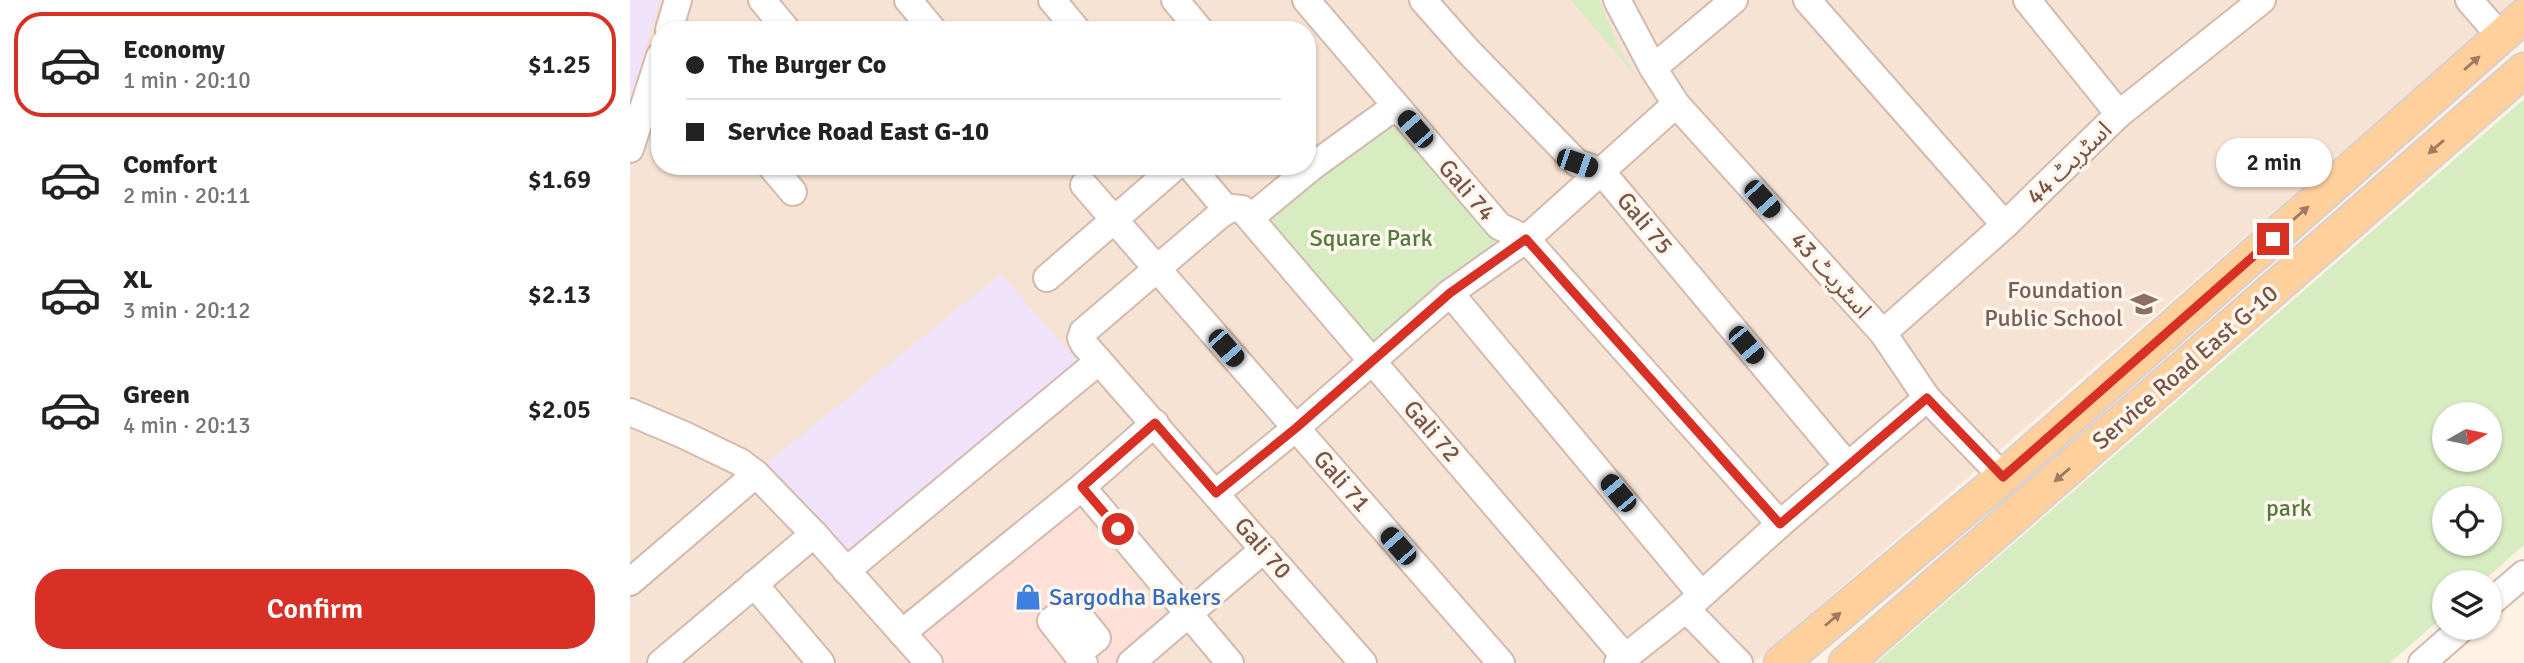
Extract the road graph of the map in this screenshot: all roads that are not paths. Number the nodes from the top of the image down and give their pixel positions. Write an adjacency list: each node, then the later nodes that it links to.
1 (678, 0): 14 (street)
2 (762, 0): 15 (street)
3 (908, 0): 16 (street)
4 (1052, 0): 17 (street)
5 (1175, 0): 18 (street)
6 (1306, 0): 24 (street, Gali 74)
7 (1423, 0): 28 (street, Gali 75)
8 (1734, 0): 20 (street)
9 (1807, 0): 37 (street)
10 (2027, 0): 25 (street)
11 (2469, 0): 19 (street)
12 (2253, 3): 25 (street, اسٹریٹ 44)
13 (1628, 5): 20 (street, اسٹریٹ 43)
14 (671, 21)
15 (780, 21)
16 (926, 21)
17 (1070, 21)
18 (1192, 21)
19 (2513, 26): 51 (main road, Service Road East G-10, one-way to 19)
20 (1653, 68): 23 (street, اسٹریٹ 43)
21 (2524, 70): 77 (main road, Service Road East G-10, one-way to 77)
22 (651, 84): 26 (street)
23 (1676, 104): 28 (street); 42 (street, اسٹریٹ 43)
24 (1398, 110): 27 (street); 38 (street, Gali 74)
25 (2119, 114): 37 (street, اسٹریٹ 44)
26 (630, 149)
27 (1316, 159)
28 (1600, 171): 38 (street); 49 (street, Gali 75)
29 (779, 175): 34 (street)
30 (1166, 175): 36 (street)
31 (1199, 175): 35 (street, Gali 72)
32 (1292, 175): 35 (street)
33 (1084, 185): 36 (street, Gali 71)
34 (793, 191)
35 (1238, 212): 39 (street); 44 (street, Gali 72)
36 (1114, 220): 39 (street, Gali 71); 40 (street)
37 (2005, 225): 42 (street, اسٹریٹ 44)
38 (1526, 239): 41 (street); 54 (street, Gali 74)
39 (1156, 268): 43 (street, Gali 70); 48 (street, Gali 71)
40 (1047, 278)
41 (1450, 293): 44 (street); 62 (street)
42 (1883, 333): 45 (street, اسٹریٹ 43)
43 (1099, 361): 47 (street, Gali 70); 57 (street)
44 (1373, 362): 48 (street); 68 (street, Gali 72)
45 (1927, 398): 49 (street); 51 (street, اسٹریٹ 43)
46 (630, 412): 50 (street)
47 (1155, 423): 52 (street); 53 (street, Gali 70)
48 (1296, 428): 53 (street); 74 (street, Gali 71)
49 (1848, 466): 54 (street)
50 (756, 474): 55 (street); 59 (street)
51 (2003, 477): 76 (main road, Service Road East G-10, one-way to 51)
52 (1082, 487): 63 (street); 64 (street)
53 (1216, 493): 56 (street, Gali 70)
54 (1780, 524): 62 (street)
55 (814, 534): 57 (street); 60 (street)
56 (1264, 548): 63 (street); 73 (street, Gali 70)
57 (846, 571): 64 (street)
58 (2524, 574): 61 (street)
59 (630, 582)
60 (754, 584): 67 (street); 69 (street)
61 (2502, 593)
62 (1694, 601): 68 (street); 75 (street)
63 (1189, 613): 71 (street); 72 (street)
64 (902, 633): 70 (street)
65 (2451, 640): 66 (street)
66 (2434, 659)
67 (812, 660)
68 (1621, 660)
69 (661, 663)
70 (929, 663)
71 (1131, 663)
72 (1230, 663)
73 (1363, 663)
74 (1501, 663)
75 (1739, 663)
76 (1781, 663)
77 (1846, 663)

